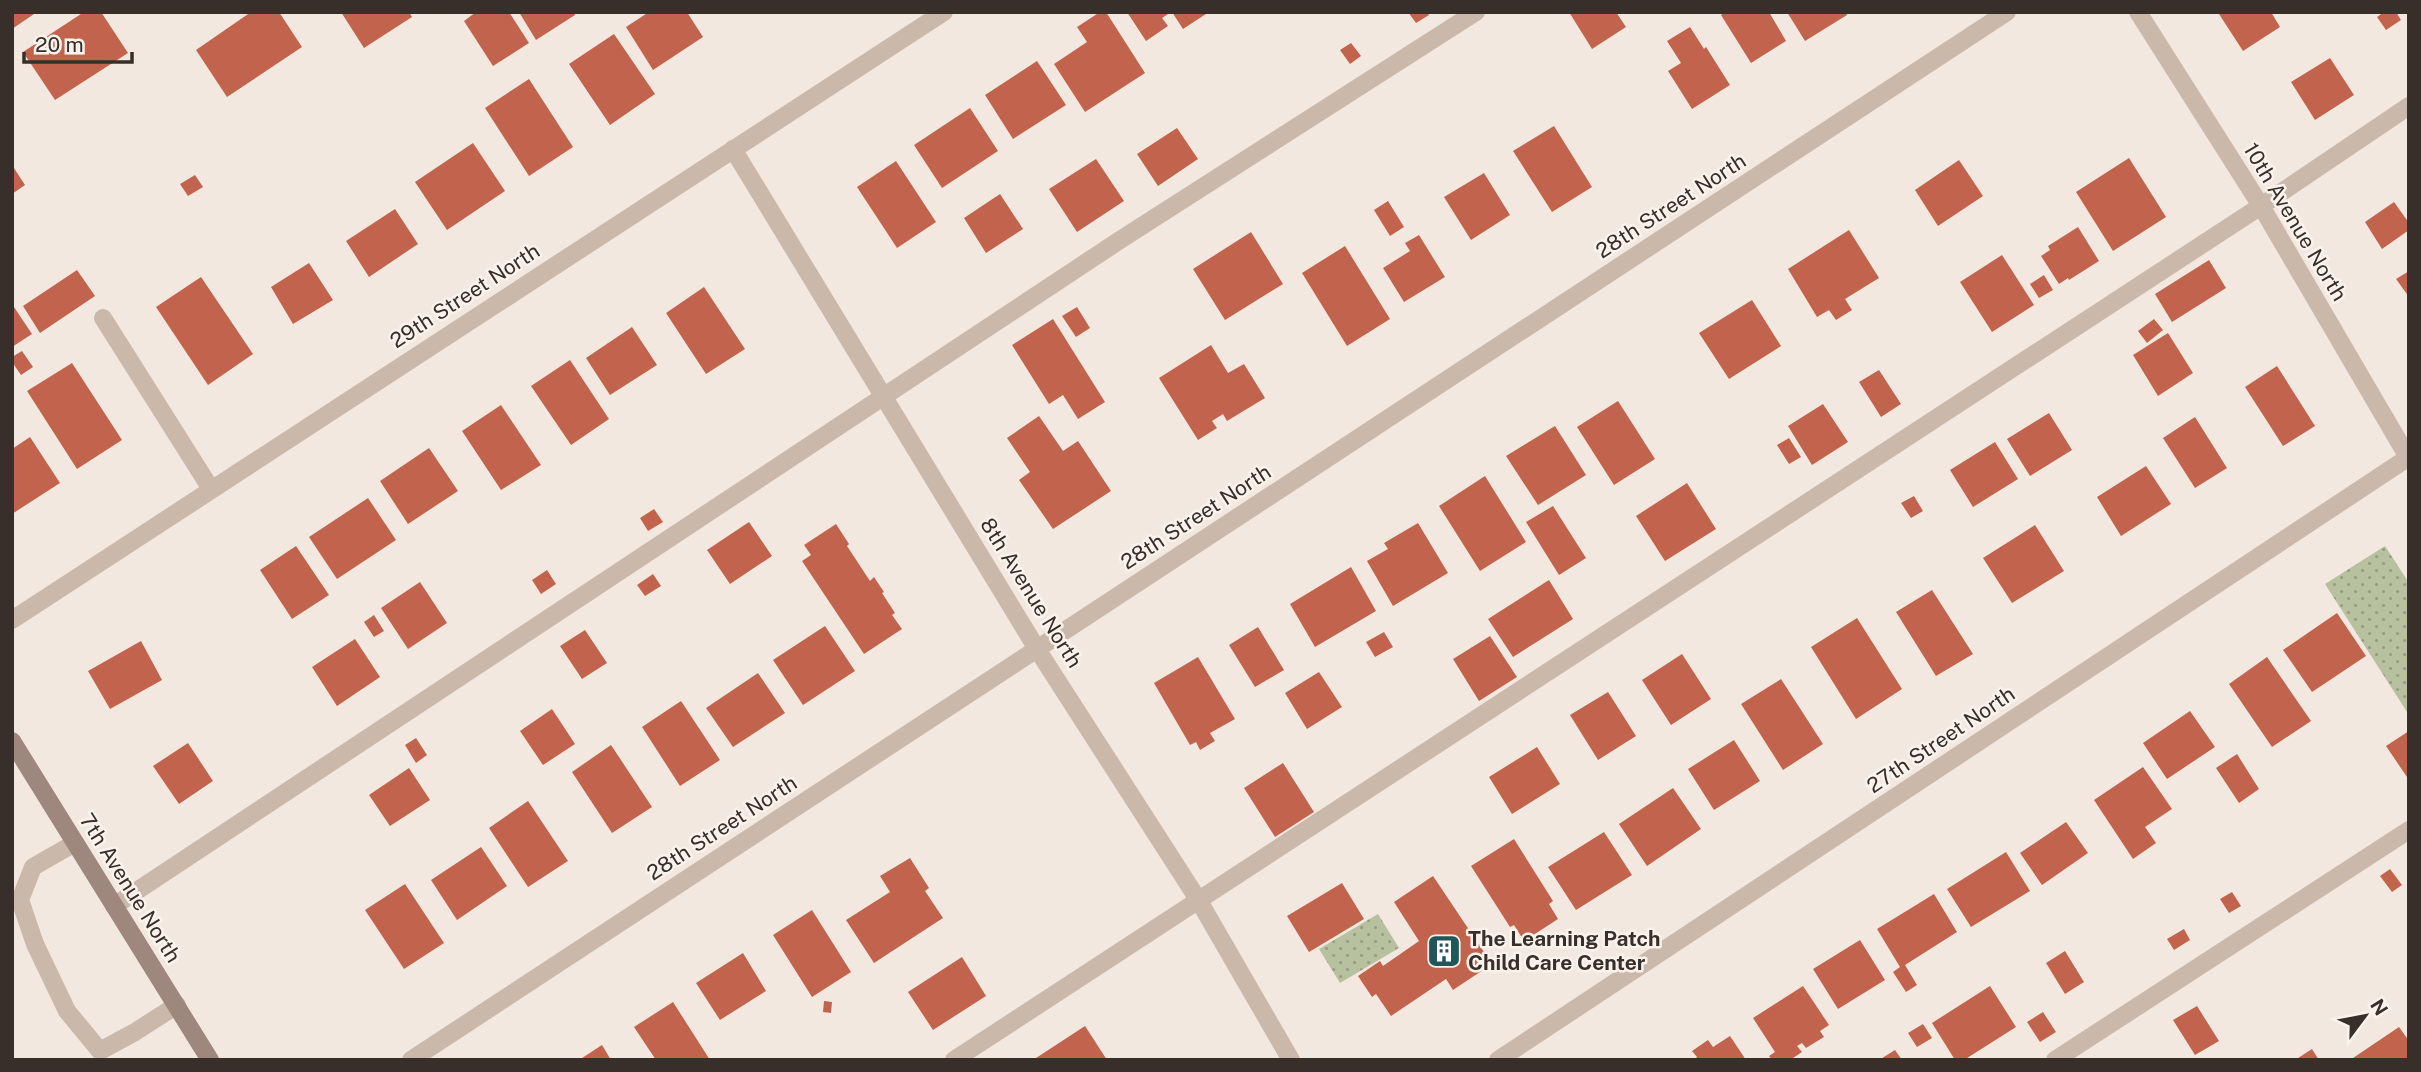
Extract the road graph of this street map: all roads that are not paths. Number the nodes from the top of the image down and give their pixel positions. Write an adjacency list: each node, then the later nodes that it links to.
1 (944, 12): 6 (street, 29th Street North)
2 (1476, 12): 9 (street)
3 (2007, 12): 13 (street, 28th Street North)
4 (2138, 12): 7 (street, 10th Avenue North)
5 (2409, 106): 7 (street)
6 (733, 149): 9 (street, 8th Avenue North); 11 (street, 29th Street North)
7 (2261, 206): 10 (street, 10th Avenue North); 17 (street)
8 (103, 318): 11 (street)
9 (884, 397): 13 (street, 8th Avenue North); 18 (street)
10 (2409, 458): 24 (street, 27th Street North)
11 (211, 489): 12 (street, 29th Street North)
12 (12, 620)
13 (1037, 649): 17 (street, 8th Avenue North); 21 (street, 28th Street North)
14 (12, 741): 16 (street, 7th Avenue North)
15 (2409, 830): 25 (street)
16 (75, 843): 18 (street, 7th Avenue North); 19 (street)
17 (1199, 901): 22 (street); 23 (street, 8th Avenue North)
18 (114, 906): 19 (street, 7th Avenue North)
19 (177, 1005): 20 (street, 7th Avenue North)
20 (210, 1060)
21 (411, 1060)
22 (954, 1060)
23 (1290, 1060)
24 (1498, 1060)
25 (2055, 1060)

